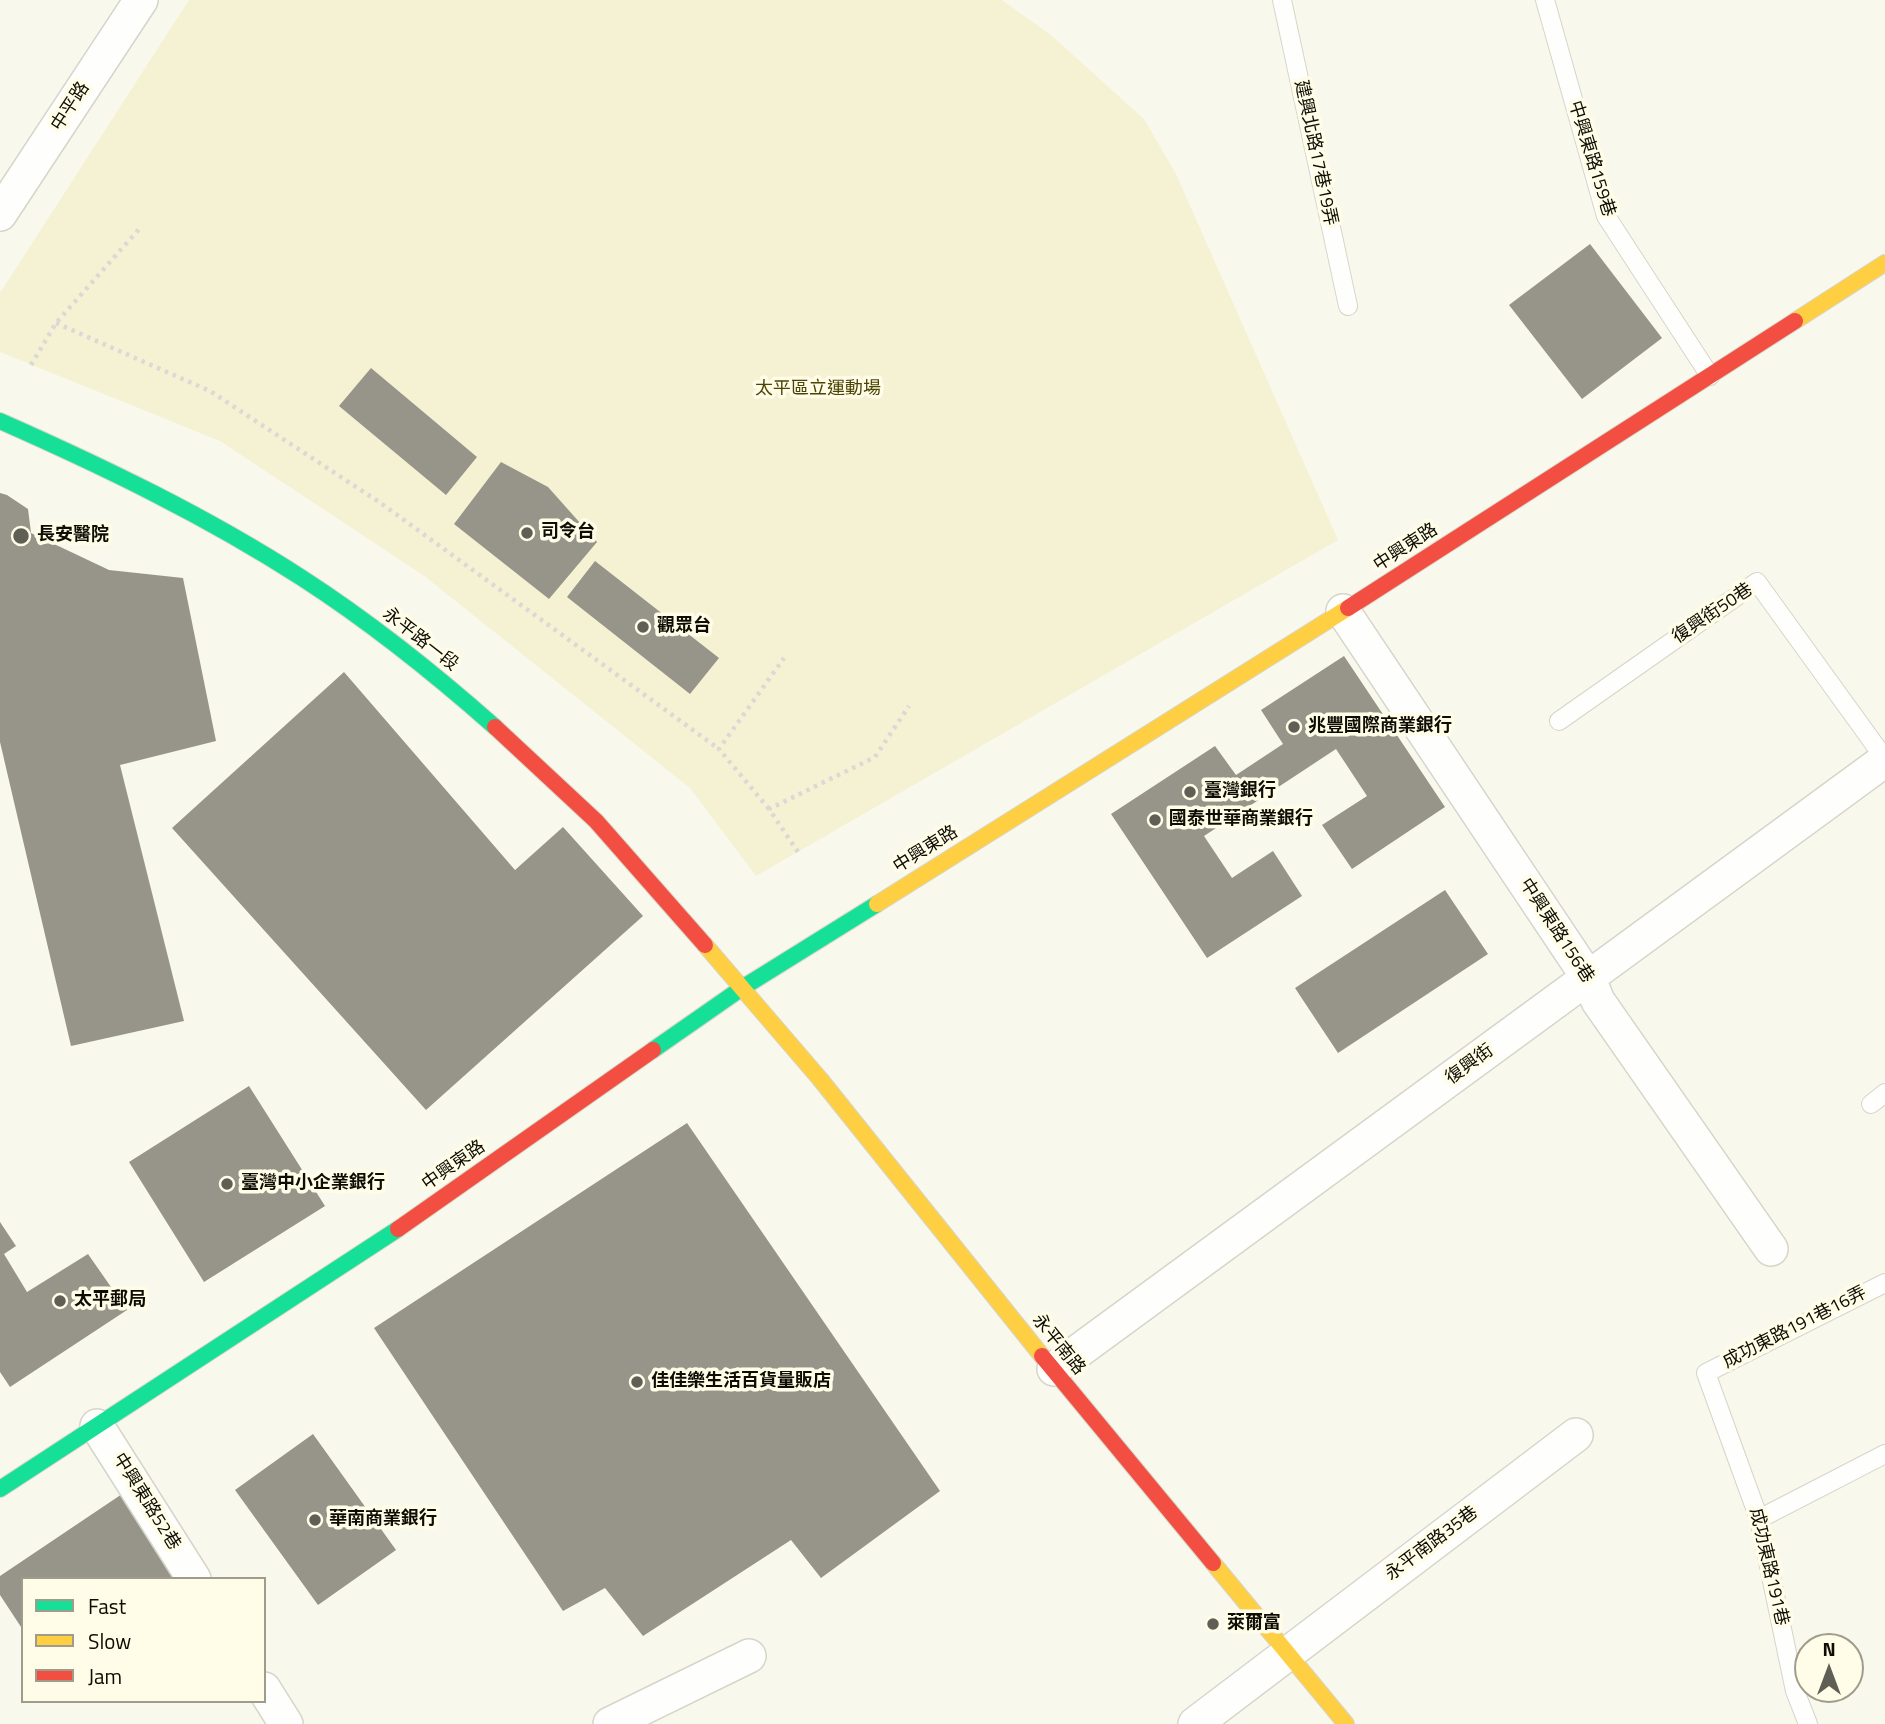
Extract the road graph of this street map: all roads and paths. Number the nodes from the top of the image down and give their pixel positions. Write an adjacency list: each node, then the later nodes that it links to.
1 (141, 0): 4 (street, 中平路)
2 (1282, 0): 7 (lane, 建興北路17巷19弄)
3 (1545, 0): 10 (lane, 中興東路159巷)
4 (0, 214)
5 (140, 228): 8 (path)
6 (1885, 263): 10 (main road, 中興東路)
7 (1348, 306)
8 (56, 323): 9 (path); 16 (path)
9 (32, 365)
10 (1710, 376): 12 (main road, 中興東路)
11 (0, 422): 21 (main road, 永平路一段)
12 (1343, 611): 20 (street, 中興東路156巷); 21 (main road, 中興東路)
13 (784, 657): 16 (path)
14 (909, 706): 18 (path)
15 (1559, 721): 17 (lane, 復興街50巷)
16 (719, 749): 18 (path)
17 (1885, 760): 20 (street, 復興街)
18 (769, 809): 19 (path)
19 (798, 852)
20 (1589, 979): 22 (street, 中興東路156巷); 24 (street, 復興街)
21 (742, 988): 24 (main road, 永平南路); 26 (main road, 中興東路)
22 (1771, 1249)
23 (1885, 1283): 25 (lane, 成功東路191巷16弄)
24 (1054, 1369): 32 (main road, 永平南路)
25 (1706, 1373): 30 (lane, 成功東路191巷)
26 (97, 1426): 29 (main road, 中興東路); 31 (street, 中興東路52巷)
27 (1576, 1435): 32 (street, 永平南路35巷)
28 (1885, 1454): 30 (lane)
29 (0, 1489)
30 (1759, 1519): 39 (lane, 成功東路191巷)
31 (193, 1577)
32 (1288, 1654): 37 (street, 永平南路35巷); 38 (main road, 永平南路)
33 (749, 1656): 36 (street)
34 (266, 1692): 35 (street)
35 (286, 1724)
36 (610, 1724)
37 (1195, 1724)
38 (1346, 1724)
39 (1808, 1724)

